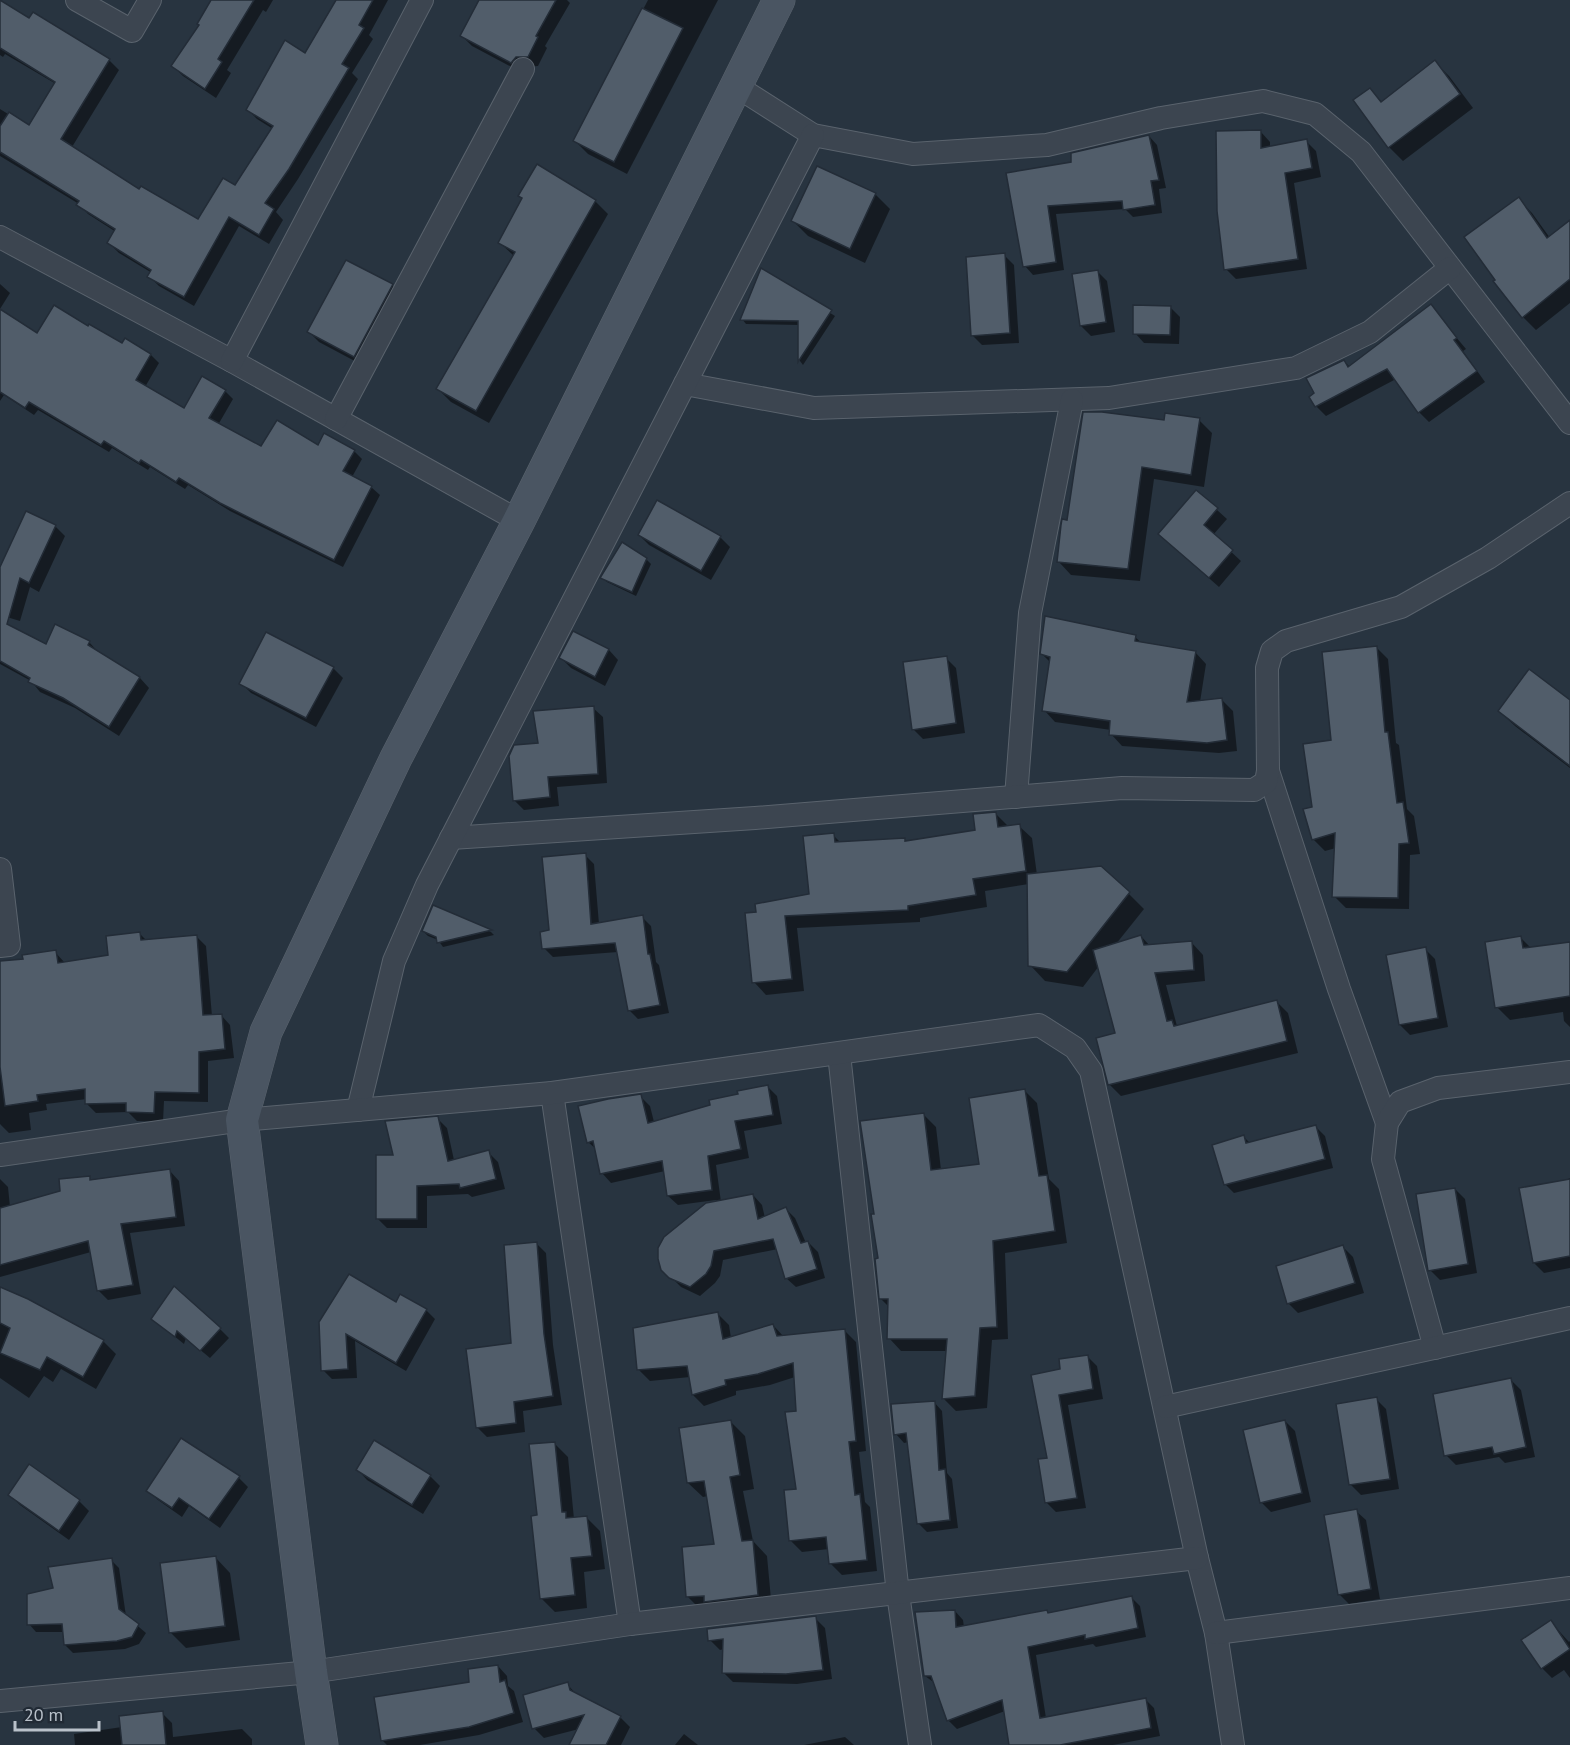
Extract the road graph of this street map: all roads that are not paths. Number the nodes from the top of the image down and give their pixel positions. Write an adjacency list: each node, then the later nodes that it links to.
1 (77, 0): 2 (street)
2 (150, 0)
3 (422, 0): 10 (street)
4 (779, 0): 6 (street)
5 (523, 69): 13 (street)
6 (736, 86): 7 (street); 16 (street)
7 (813, 135): 9 (street); 11 (street)
8 (0, 237): 10 (street)
9 (1450, 268): 12 (street); 14 (street)
10 (232, 361): 13 (street)
11 (685, 384): 12 (street); 19 (street)
12 (1072, 400): 18 (street)
13 (336, 419): 16 (street)
14 (1570, 423)
15 (1570, 503): 17 (street)
16 (519, 522): 26 (street)
17 (1268, 771): 18 (street); 27 (street)
18 (1016, 797): 19 (street)
19 (451, 838): 25 (street)
20 (0, 869): 21 (street)
21 (0, 946)
22 (839, 1054): 24 (street); 31 (street); 34 (street)
23 (1570, 1072): 27 (street)
24 (552, 1093): 25 (street); 35 (street)
25 (358, 1110): 26 (street)
26 (242, 1120): 28 (street); 37 (street)
27 (1387, 1123): 30 (street)
28 (0, 1155)
29 (1570, 1318): 30 (street)
30 (1435, 1348): 31 (street)
31 (1165, 1407): 32 (street)
32 (1197, 1558): 34 (street); 36 (street)
33 (1570, 1588): 36 (street)
34 (898, 1594): 35 (street); 40 (street)
35 (630, 1623): 37 (street)
36 (1216, 1633): 41 (street)
37 (310, 1672): 38 (street); 39 (street)
38 (0, 1701)
39 (322, 1745)
40 (920, 1745)
41 (1233, 1745)

